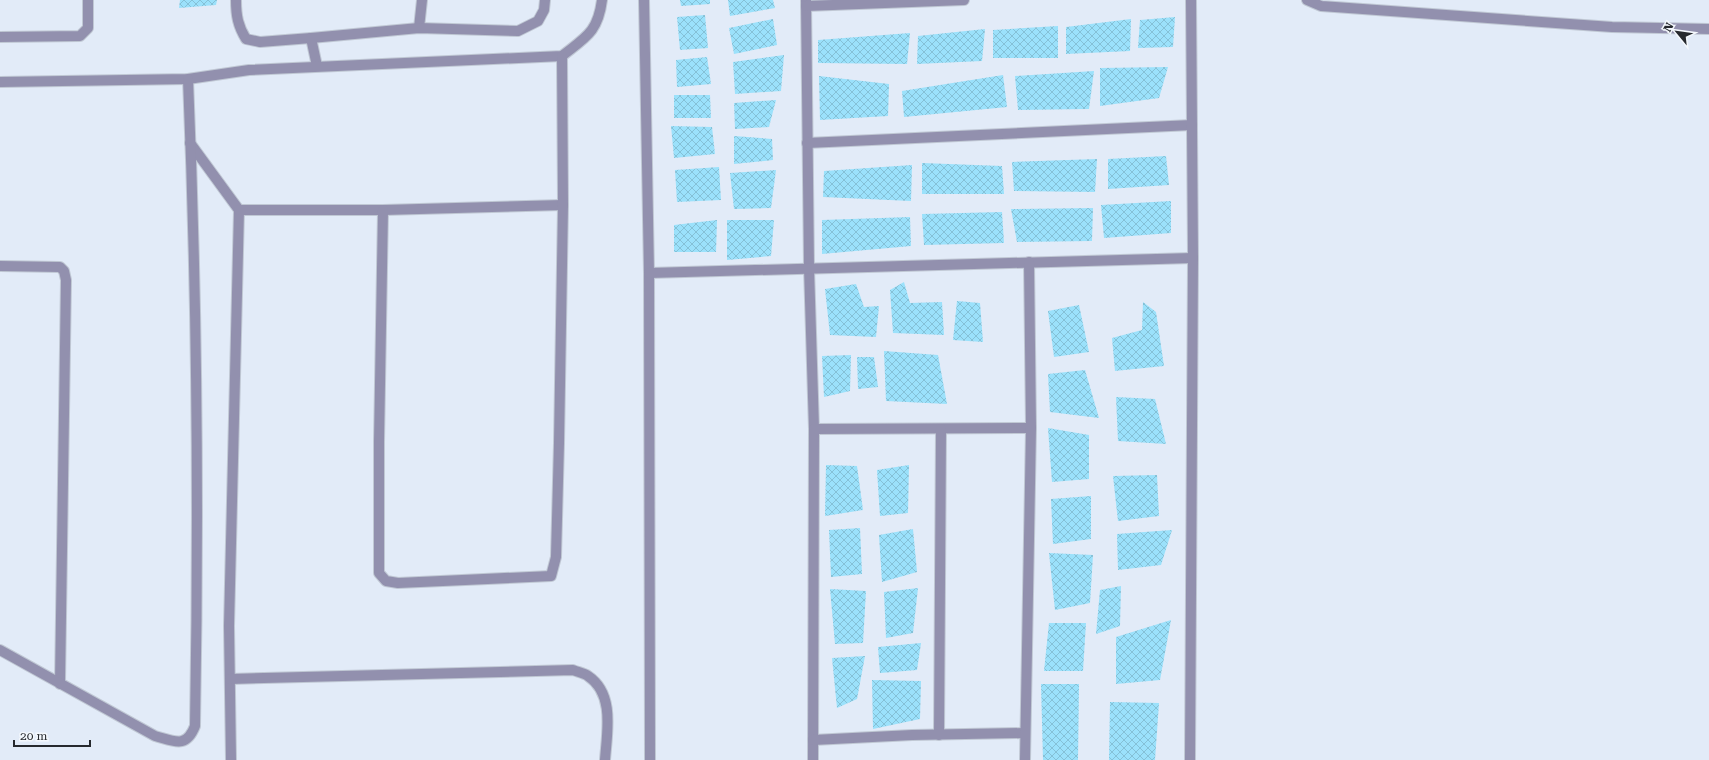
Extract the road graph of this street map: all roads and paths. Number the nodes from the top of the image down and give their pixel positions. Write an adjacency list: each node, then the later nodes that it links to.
1 (88, 0): 13 (street)
2 (236, 0): 14 (street)
3 (422, 0): 11 (street)
4 (546, 0): 11 (street)
5 (602, 0): 15 (street)
6 (644, 0): 29 (street)
7 (964, 0): 10 (street)
8 (1191, 0): 19 (street)
9 (1307, 0): 12 (street)
10 (806, 3): 21 (street)
11 (419, 28): 14 (street)
12 (1709, 29)
13 (0, 37)
14 (311, 38): 16 (street)
15 (562, 56): 16 (street); 22 (street)
16 (316, 66): 17 (street)
17 (188, 79): 18 (street); 20 (street)
18 (0, 82)
19 (1192, 125): 21 (street); 25 (street)
20 (190, 143): 23 (street); 35 (street)
21 (807, 143): 28 (street)
22 (563, 205): 24 (street); 24 (street)
23 (239, 210): 24 (street); 34 (street)
24 (383, 210)
25 (1193, 258): 26 (street); 44 (street)
26 (1029, 262): 28 (street); 30 (street)
27 (0, 266): 35 (street)
28 (809, 268): 29 (street); 31 (street)
29 (648, 273): 41 (street)
30 (1031, 428): 32 (street); 36 (street)
31 (814, 429): 32 (street); 38 (street)
32 (941, 429): 37 (street)
33 (0, 650): 35 (street)
34 (230, 679): 39 (street); 40 (street)
35 (60, 684)
36 (1024, 733): 37 (street); 43 (street)
37 (939, 735): 38 (street)
38 (813, 740): 42 (street)
39 (231, 760)
40 (605, 760)
41 (650, 760)
42 (813, 760)
43 (1025, 760)
44 (1190, 760)

